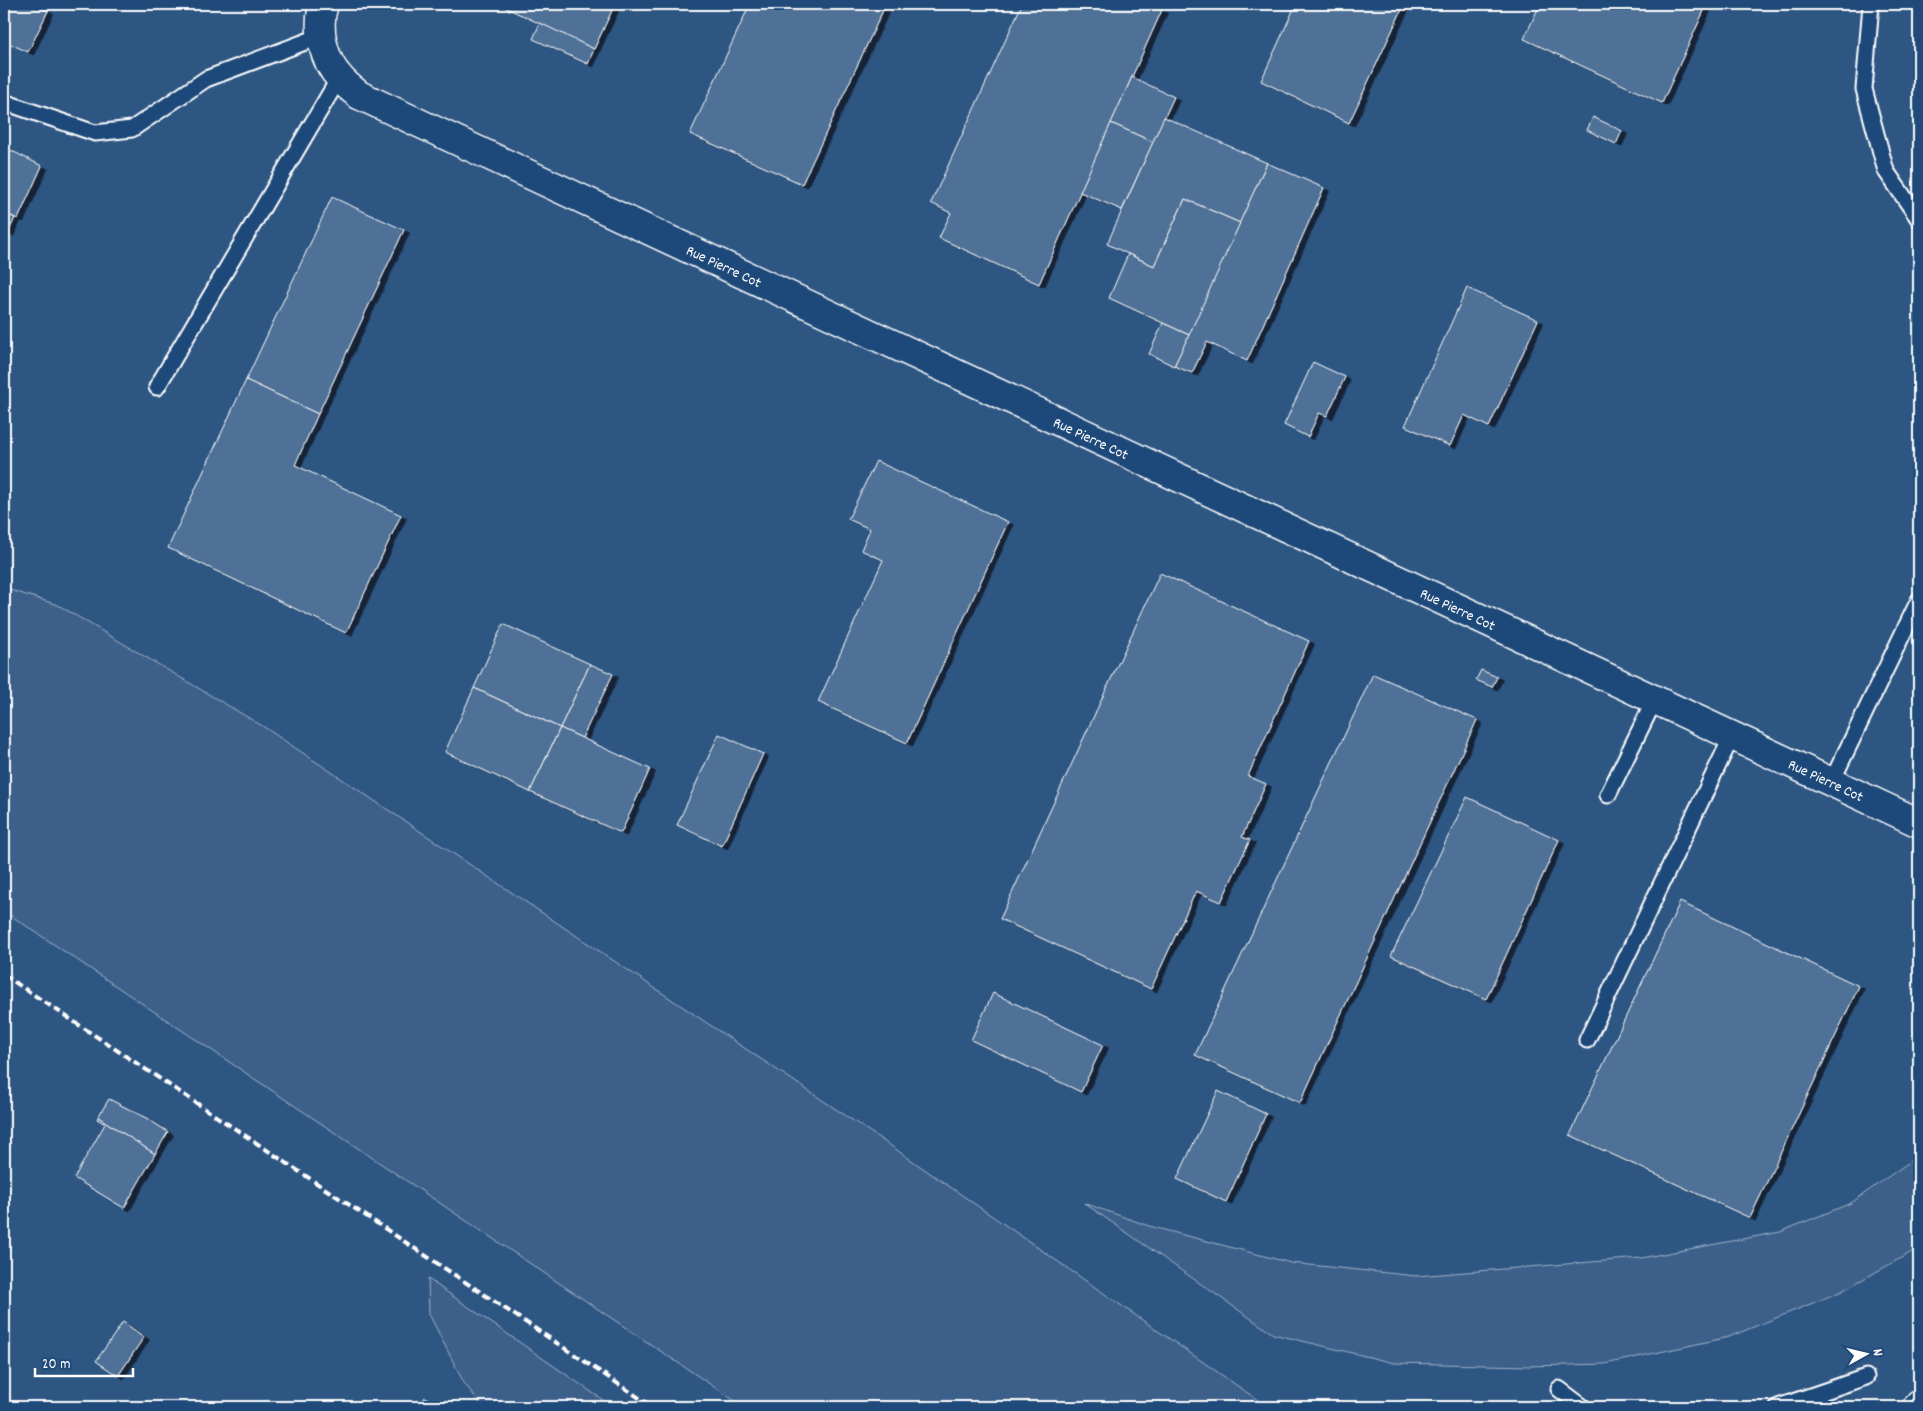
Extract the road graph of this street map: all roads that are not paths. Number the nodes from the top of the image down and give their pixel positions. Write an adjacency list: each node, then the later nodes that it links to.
1 (324, 4): 3 (street, Rue Pierre Cot)
2 (1871, 4): 6 (lane)
3 (322, 36): 4 (street, Rue Pierre Cot); 5 (lane)
4 (339, 78): 7 (lane); 9 (street, Rue Pierre Cot)
5 (4, 102)
6 (1919, 219)
7 (157, 387)
8 (1919, 600): 11 (lane)
9 (1654, 700): 10 (street, Rue Pierre Cot); 12 (lane)
10 (1732, 736): 11 (street, Rue Pierre Cot); 14 (lane)
11 (1831, 783): 13 (street, Rue Pierre Cot)
12 (1608, 795)
13 (1919, 823)
14 (1586, 1040)
15 (1866, 1377): 19 (lane)
16 (1559, 1389): 18 (lane)
17 (1919, 1404): 20 (street)
18 (1583, 1407)
19 (1778, 1407)
20 (1916, 1407)

